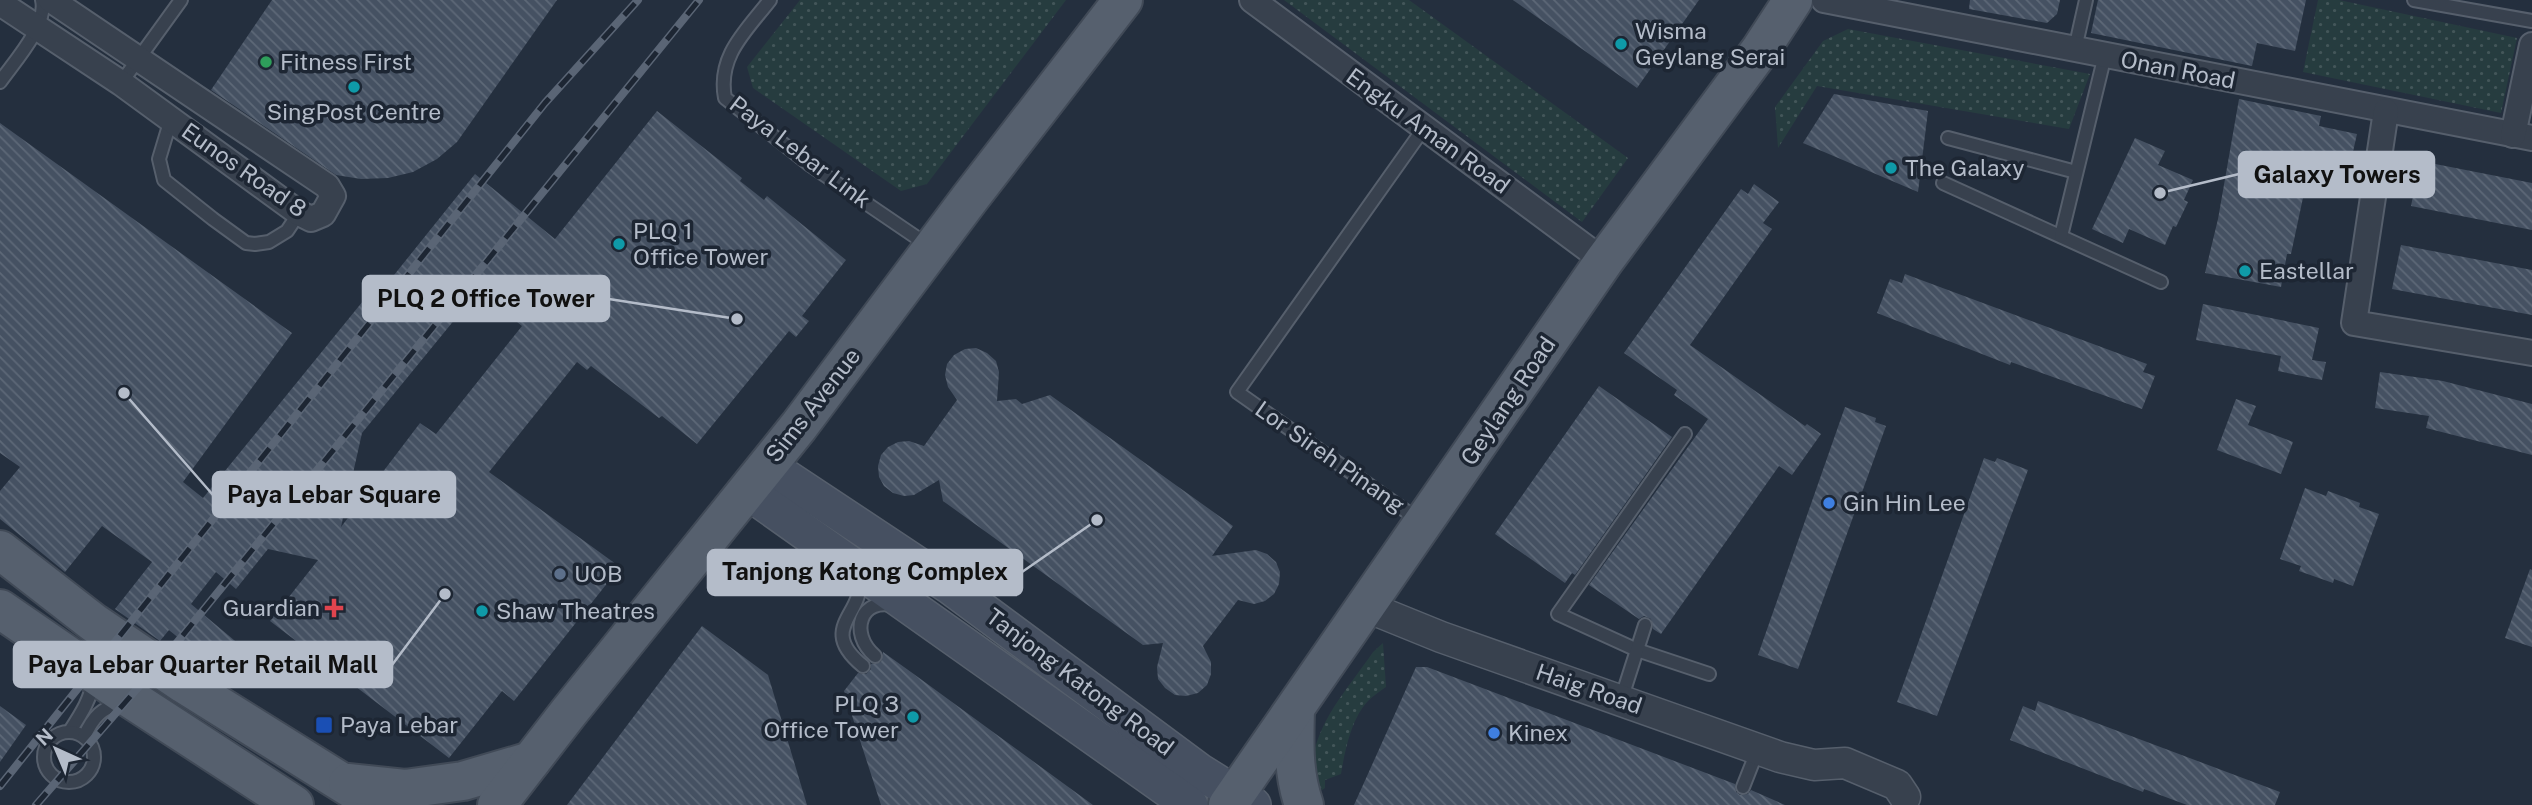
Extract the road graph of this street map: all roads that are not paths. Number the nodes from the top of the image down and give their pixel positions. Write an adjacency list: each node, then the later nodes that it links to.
1 (42, 0): 13 (lane)
2 (51, 0): 17 (street, Eunos Road 8)
3 (181, 0): 17 (lane)
4 (770, 0): 29 (lane, Paya Lebar Link)
5 (1123, 0): 29 (main road, Sims Avenue)
6 (1252, 0): 22 (street, Engku Aman Road)
7 (1793, 0): 30 (main road, Geylang Road)
8 (1824, 0): 15 (street, Onan Road)
9 (2086, 0): 15 (lane)
10 (2414, 0): 12 (lane)
11 (0, 3): 13 (street, Eunos Road 8)
12 (2532, 21)
13 (37, 28): 18 (lane); 19 (street, Eunos Road 8)
14 (2532, 45): 23 (street)
15 (2075, 50): 16 (street, Onan Road)
16 (2105, 55): 20 (street, Onan Road); 25 (lane)
17 (138, 58): 19 (lane); 27 (street, Eunos Road 8)
18 (0, 82)
19 (121, 83): 21 (street, Eunos Road 8)
20 (2386, 111): 23 (street, Onan Road); 32 (street)
21 (171, 119): 27 (street, Eunos Road 8); 27 (lane)
22 (1424, 128): 30 (street, Engku Aman Road); 35 (lane, Lor Sireh Pinang)
23 (2523, 137)
24 (1948, 138): 25 (lane)
25 (2076, 172): 28 (lane)
26 (1943, 183): 28 (lane)
27 (299, 213)
28 (2061, 236): 31 (lane)
29 (932, 248): 34 (main road, Sims Avenue)
30 (1604, 261): 35 (main road, Geylang Road)
31 (2161, 282)
32 (2532, 353)
33 (1685, 433): 42 (lane)
34 (757, 478): 37 (main road, Tanjong Katong Road); 53 (main road, Sims Avenue); 57 (main road, Tanjong Katong Road)
35 (1423, 523): 38 (main road, Geylang Road)
36 (0, 550): 54 (main road)
37 (834, 554): 40 (main road, Tanjong Katong Road); 44 (lane)
38 (1367, 607): 48 (street, Haig Road); 49 (main road, Geylang Road)
39 (0, 610): 45 (main road)
40 (936, 625): 43 (lane); 61 (main road, Tanjong Katong Road)
41 (1645, 625): 42 (lane)
42 (1637, 650): 46 (lane); 48 (lane)
43 (874, 656)
44 (863, 666)
45 (94, 673): 47 (main road); 50 (lane)
46 (1709, 674)
47 (128, 698): 51 (lane); 58 (main road)
48 (1621, 700): 52 (street, Haig Road)
49 (1295, 710): 57 (main road, Geylang Road); 62 (main road)
50 (70, 731): 51 (lane); 51 (lane)
51 (84, 737)
52 (1758, 748): 55 (lane); 56 (street, Haig Road)
53 (531, 761): 54 (main road); 60 (main road, Sims Avenue)
54 (344, 783): 59 (main road)
55 (1743, 787)
56 (1913, 801)
57 (1239, 802)
58 (294, 805)
59 (378, 805)
60 (497, 805)
61 (1190, 805)
62 (1304, 805)

